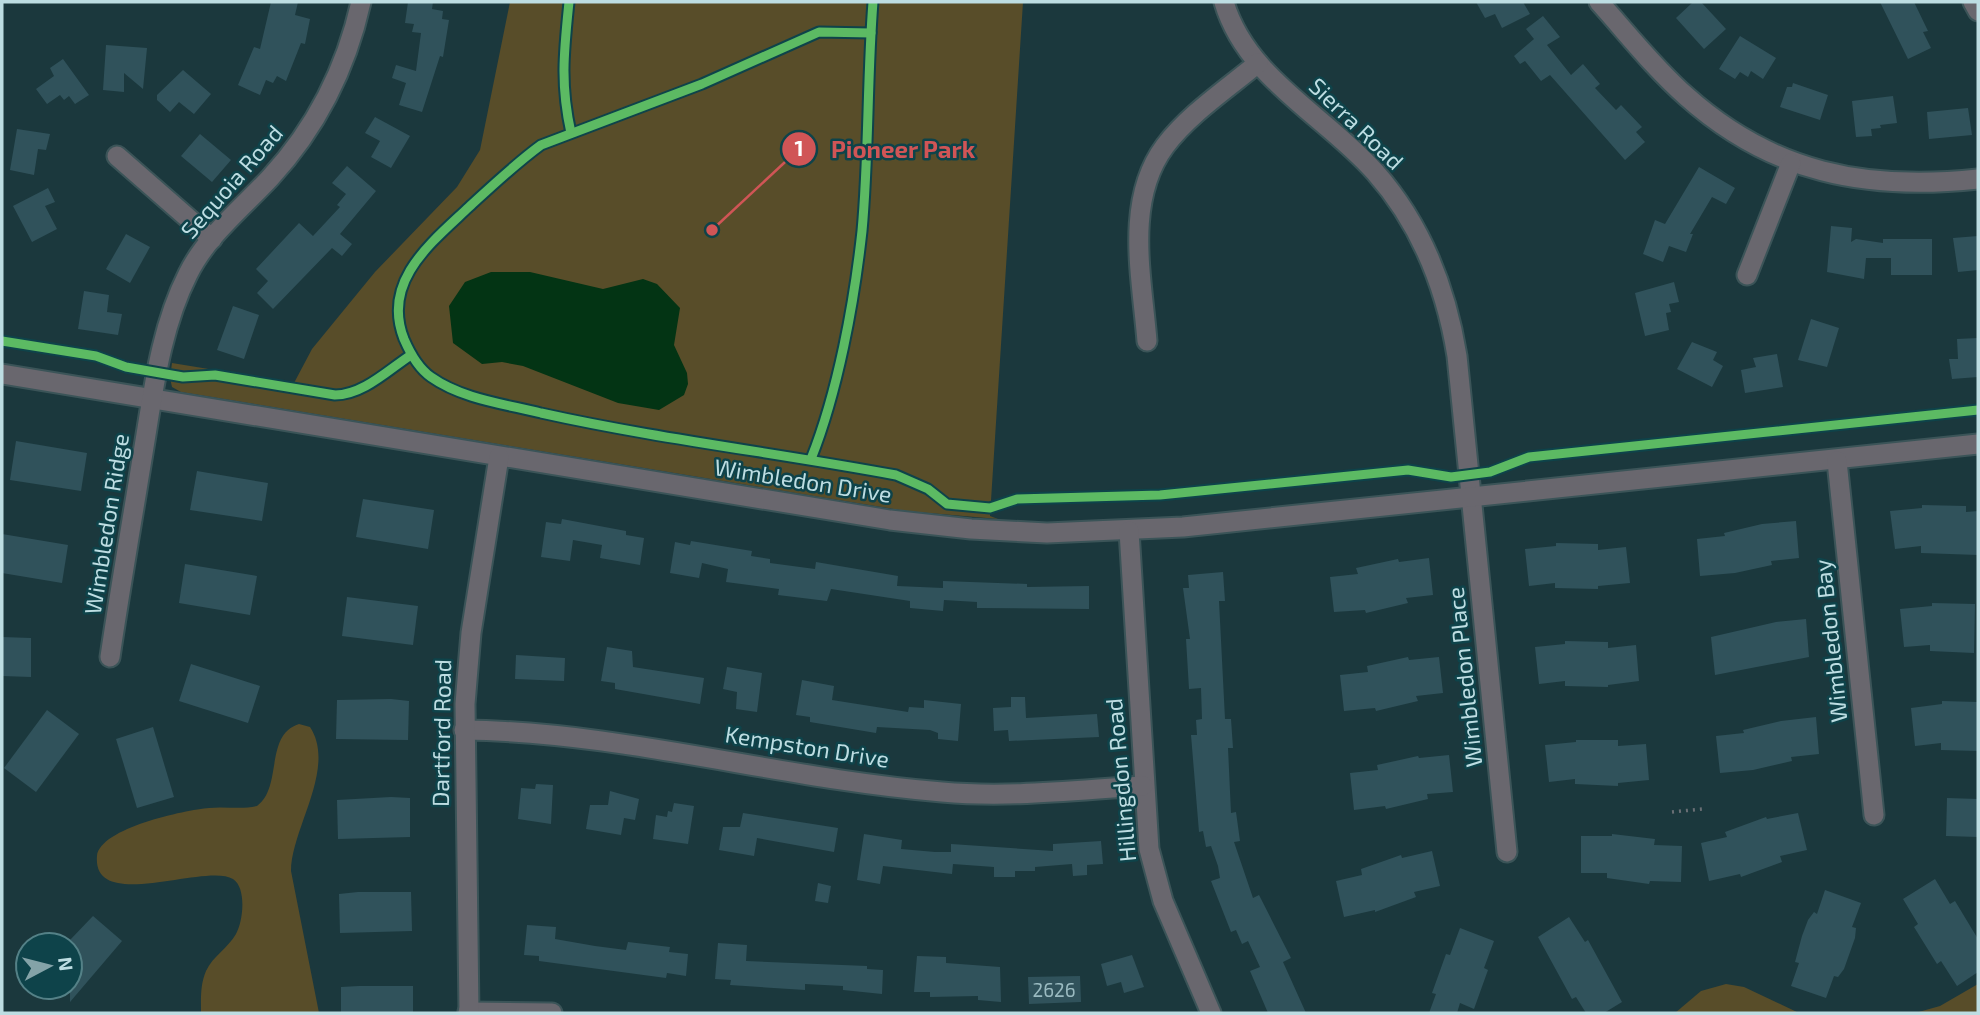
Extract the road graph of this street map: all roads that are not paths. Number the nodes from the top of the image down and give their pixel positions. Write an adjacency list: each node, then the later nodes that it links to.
1 (360, 2): 10 (street, Sequoia Road)
2 (1224, 2): 6 (street, Sierra Road)
3 (1599, 2): 8 (street)
4 (1973, 2): 5 (street)
5 (1978, 11)
6 (1258, 63): 12 (street); 18 (street, Sierra Road)
7 (117, 156): 10 (street)
8 (1791, 163): 9 (street); 11 (street)
9 (1978, 179)
10 (212, 239): 14 (street, Sequoia Road)
11 (1747, 275)
12 (1147, 341)
13 (2, 374): 14 (street, Wimbledon Drive)
14 (153, 399): 16 (street, Wimbledon Drive); 20 (street, Wimbledon Ridge)
15 (1978, 444): 17 (street, Wimbledon Drive)
16 (499, 457): 19 (street, Wimbledon Drive); 21 (street, Dartford Road)
17 (1837, 461): 18 (street, Wimbledon Drive); 23 (street, Wimbledon Bay)
18 (1471, 497): 19 (street, Wimbledon Drive); 24 (street, Wimbledon Place)
19 (1129, 531): 22 (street, Hillingdon Road)
20 (110, 657)
21 (464, 730): 22 (street, Kempston Drive); 25 (street, Dartford Road)
22 (1143, 786): 27 (street, Hillingdon Road)
23 (1874, 815)
24 (1507, 852)
25 (468, 1012): 26 (street)
26 (552, 1013)
27 (1211, 1013)

